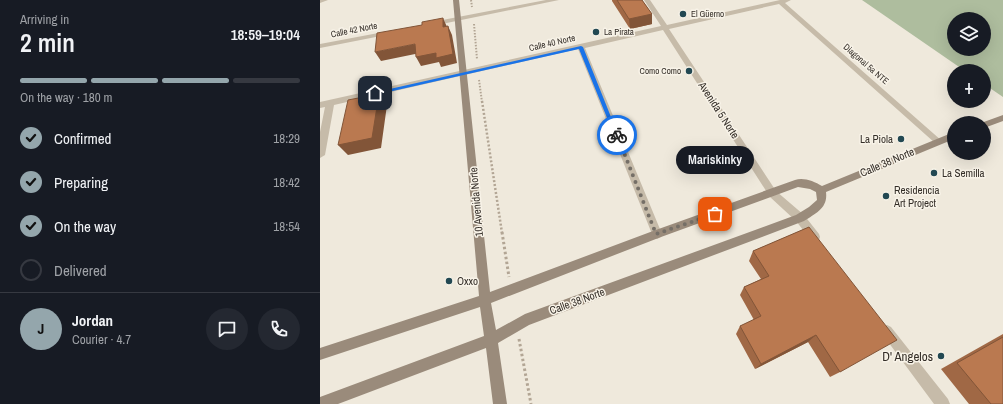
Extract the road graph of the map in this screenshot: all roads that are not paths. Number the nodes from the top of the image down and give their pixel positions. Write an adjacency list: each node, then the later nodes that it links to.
1 (325, 0): 5 (street)
2 (456, 0): 7 (main road, 10 Avenida Norte)
3 (556, 0): 7 (street)
4 (647, 0): 9 (street, Avenida 5 Norte)
5 (320, 1)
6 (784, 1): 9 (street, Calle 40 Norte); 19 (street, Diagonal 5a NTE)
7 (459, 19): 8 (street); 13 (main road, 10 Avenida Norte)
8 (428, 25)
9 (666, 28): 12 (street, Calle 40 Norte); 22 (street, Avenida 5 Norte)
10 (397, 31): 11 (street, Calle 42 Norte)
11 (320, 46)
12 (581, 47): 13 (street, Calle 40 Norte); 24 (street)
13 (464, 73): 14 (street, Calle 40 Norte); 26 (main road, 10 Avenida Norte)
14 (330, 103): 15 (street, Calle 40 Norte); 20 (street)
15 (320, 105)
16 (1003, 118): 17 (main road)
17 (991, 122)
18 (947, 138): 19 (main road, Calle 38 Norte)
19 (938, 141): 21 (main road, Calle 38 Norte)
20 (320, 155)
21 (820, 190): 22 (main road); 23 (main road, Calle 38 Norte)
22 (773, 194): 23 (street, Avenida 5 Norte); 24 (main road)
23 (800, 218): 25 (street, Avenida 5 Norte); 28 (main road, Calle 38 Norte)
24 (656, 234): 26 (main road)
25 (824, 249)
26 (485, 300): 28 (main road, 10 Avenida Norte); 29 (main road)
27 (881, 323): 32 (street)
28 (491, 340): 30 (main road, Calle 38 Norte); 31 (main road, 10 Avenida Norte)
29 (320, 354)
30 (320, 404)
31 (500, 404)
32 (943, 404)

